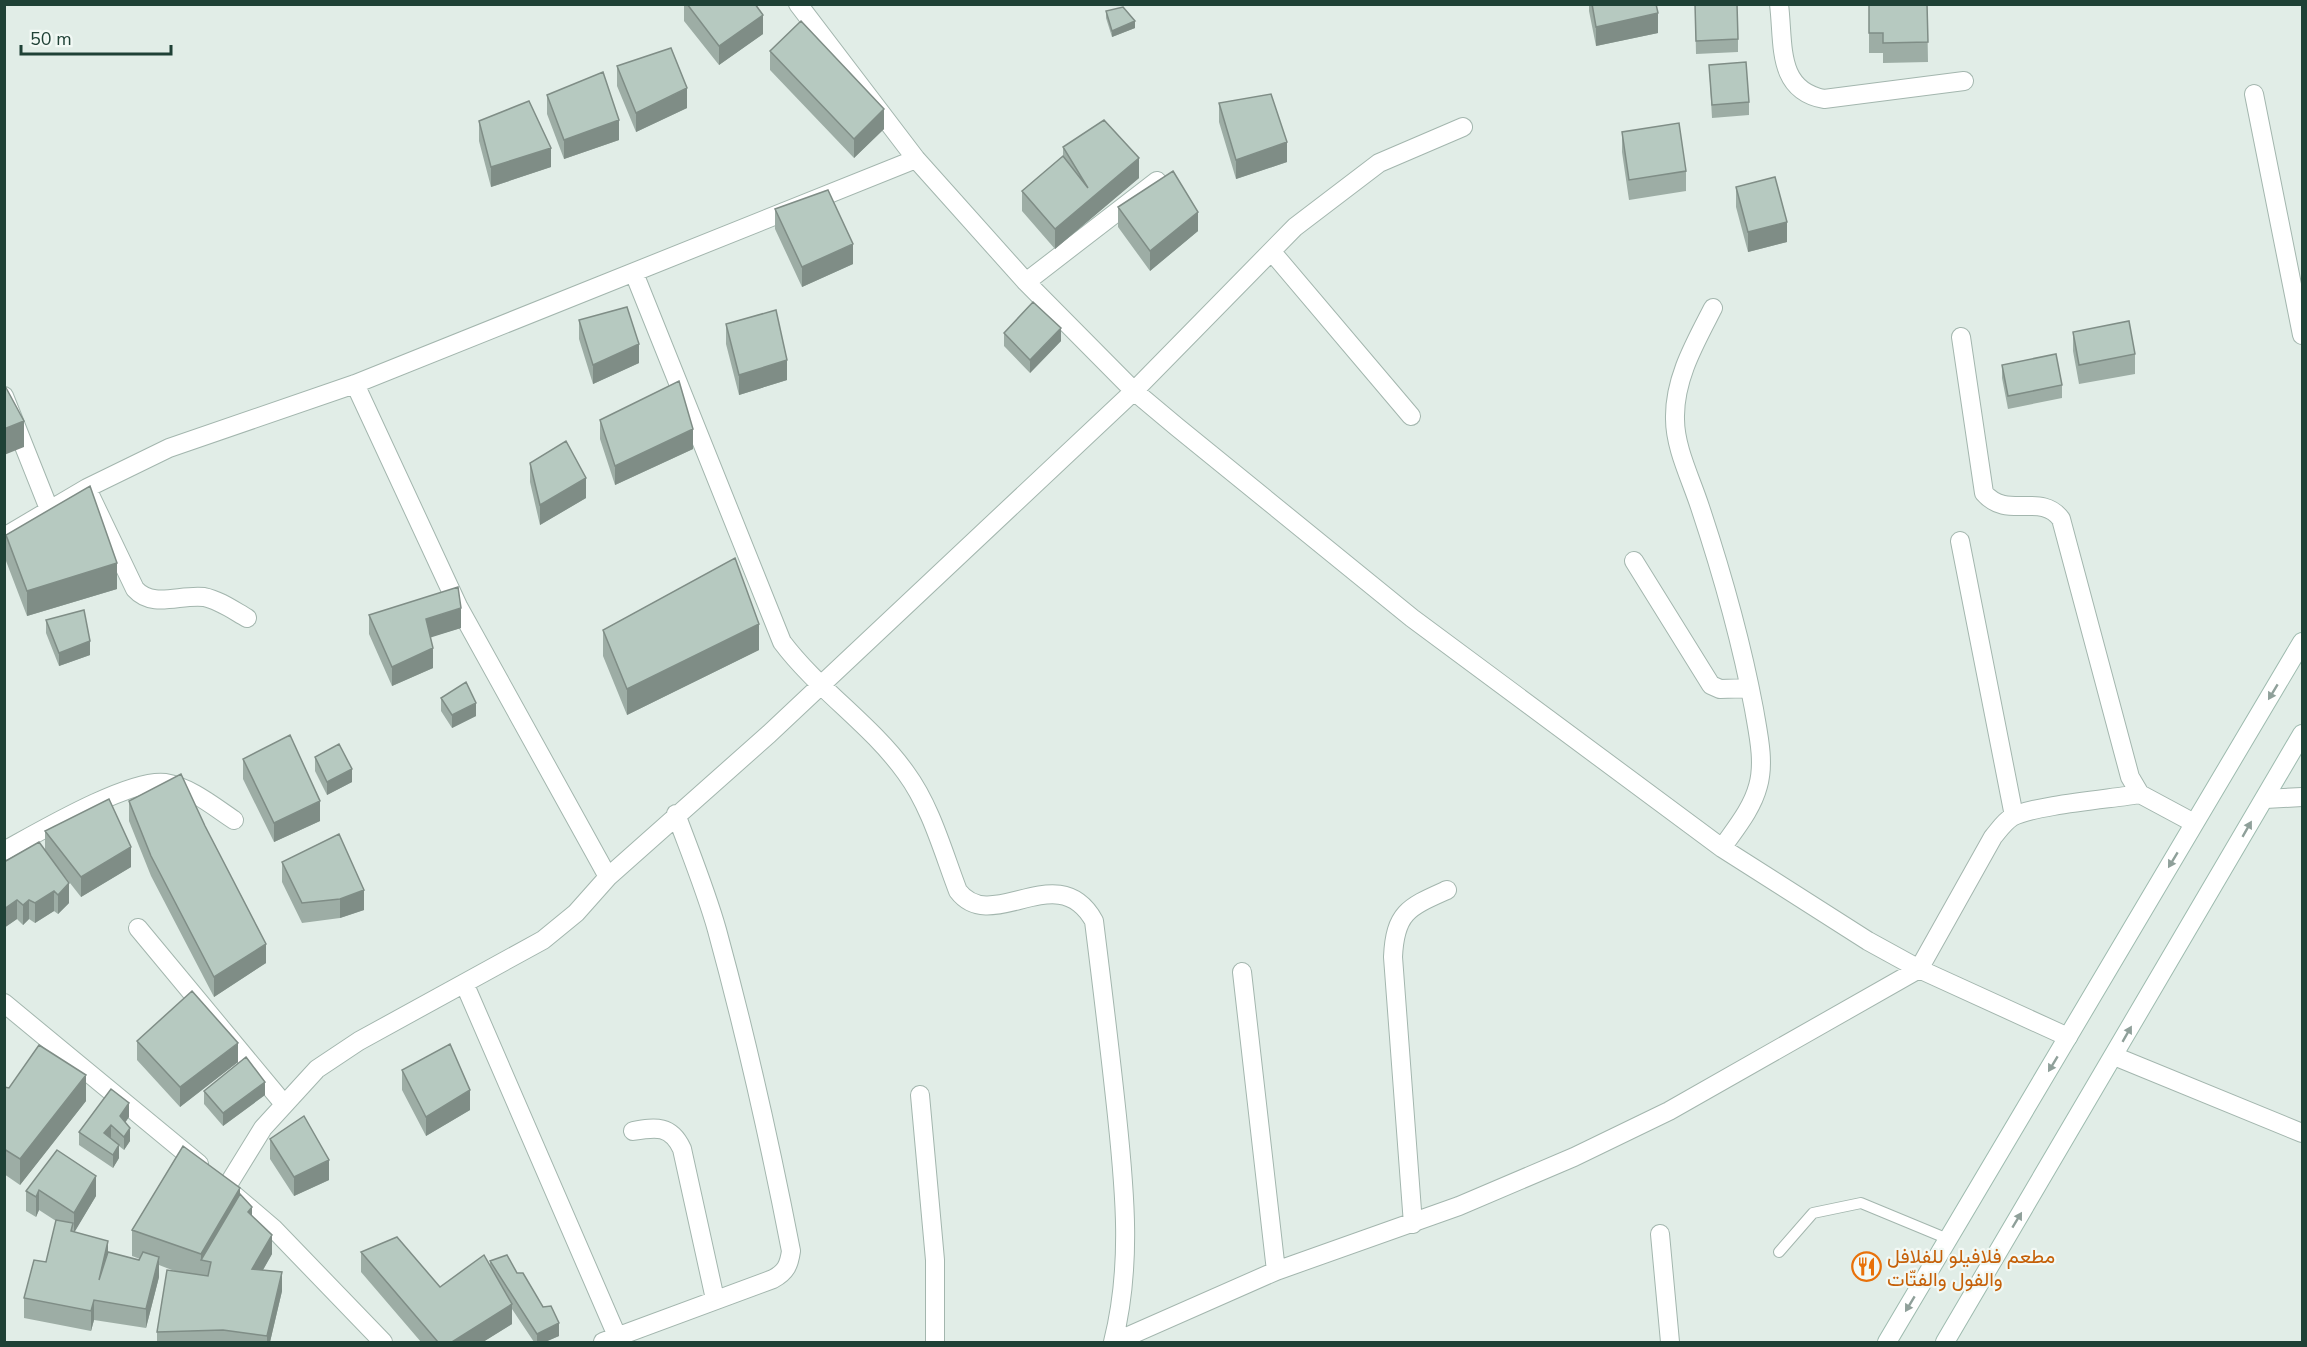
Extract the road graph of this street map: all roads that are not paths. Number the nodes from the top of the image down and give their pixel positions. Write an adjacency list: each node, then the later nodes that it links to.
1 (798, 4): 6 (street)
2 (1779, 4): 3 (street)
3 (1964, 81)
4 (2254, 94): 12 (street)
5 (1463, 127): 8 (street)
6 (916, 159): 9 (street); 10 (street)
7 (1157, 181): 10 (street)
8 (1272, 252): 15 (street); 17 (street)
9 (634, 273): 14 (street); 25 (street)
10 (1026, 282): 15 (street)
11 (1713, 308): 26 (street)
12 (2302, 335)
13 (1961, 338): 28 (street)
14 (355, 384): 18 (street); 37 (street)
15 (1134, 391): 25 (street); 35 (street)
16 (4, 396): 19 (street)
17 (1411, 416)
18 (87, 488): 19 (street); 23 (street)
19 (49, 510): 20 (street)
20 (4, 537)
21 (1960, 542): 32 (street)
22 (1634, 561): 26 (street)
23 (247, 618)
24 (2302, 642): 34 (street, one-way to 34)
25 (821, 683): 31 (street); 60 (street)
26 (1750, 687): 35 (street)
27 (2302, 734): 30 (street)
28 (2140, 794): 32 (street); 34 (street)
29 (2302, 796): 30 (street)
30 (2265, 799): 45 (street, one-way to 30)
31 (676, 814): 37 (street); 56 (street)
32 (2014, 816): 40 (street)
33 (234, 820): 36 (street)
34 (2194, 823): 44 (street, one-way to 44)
35 (1722, 849): 40 (street)
36 (4, 851)
37 (608, 877): 42 (street)
38 (1447, 890): 51 (street)
39 (138, 928): 47 (street)
40 (1919, 969): 44 (street); 51 (street)
41 (1242, 972): 55 (street)
42 (465, 985): 47 (street); 57 (street)
43 (4, 1003): 50 (street)
44 (2068, 1037): 53 (street, one-way to 53)
45 (2114, 1056): 49 (street); 63 (street, one-way to 45)
46 (920, 1095): 59 (street)
47 (285, 1104): 50 (street)
48 (633, 1131): 56 (street)
49 (2302, 1133)
50 (226, 1188): 58 (street)
51 (1413, 1224): 55 (street)
52 (1660, 1234): 61 (street)
53 (1948, 1239): 54 (lane); 62 (street, one-way to 62)
54 (1779, 1252)
55 (1276, 1271): 60 (street)
56 (716, 1299): 57 (street)
57 (610, 1339)
58 (383, 1342)
59 (935, 1342)
60 (1114, 1342)
61 (1670, 1342)
62 (1887, 1342)
63 (1945, 1342)

